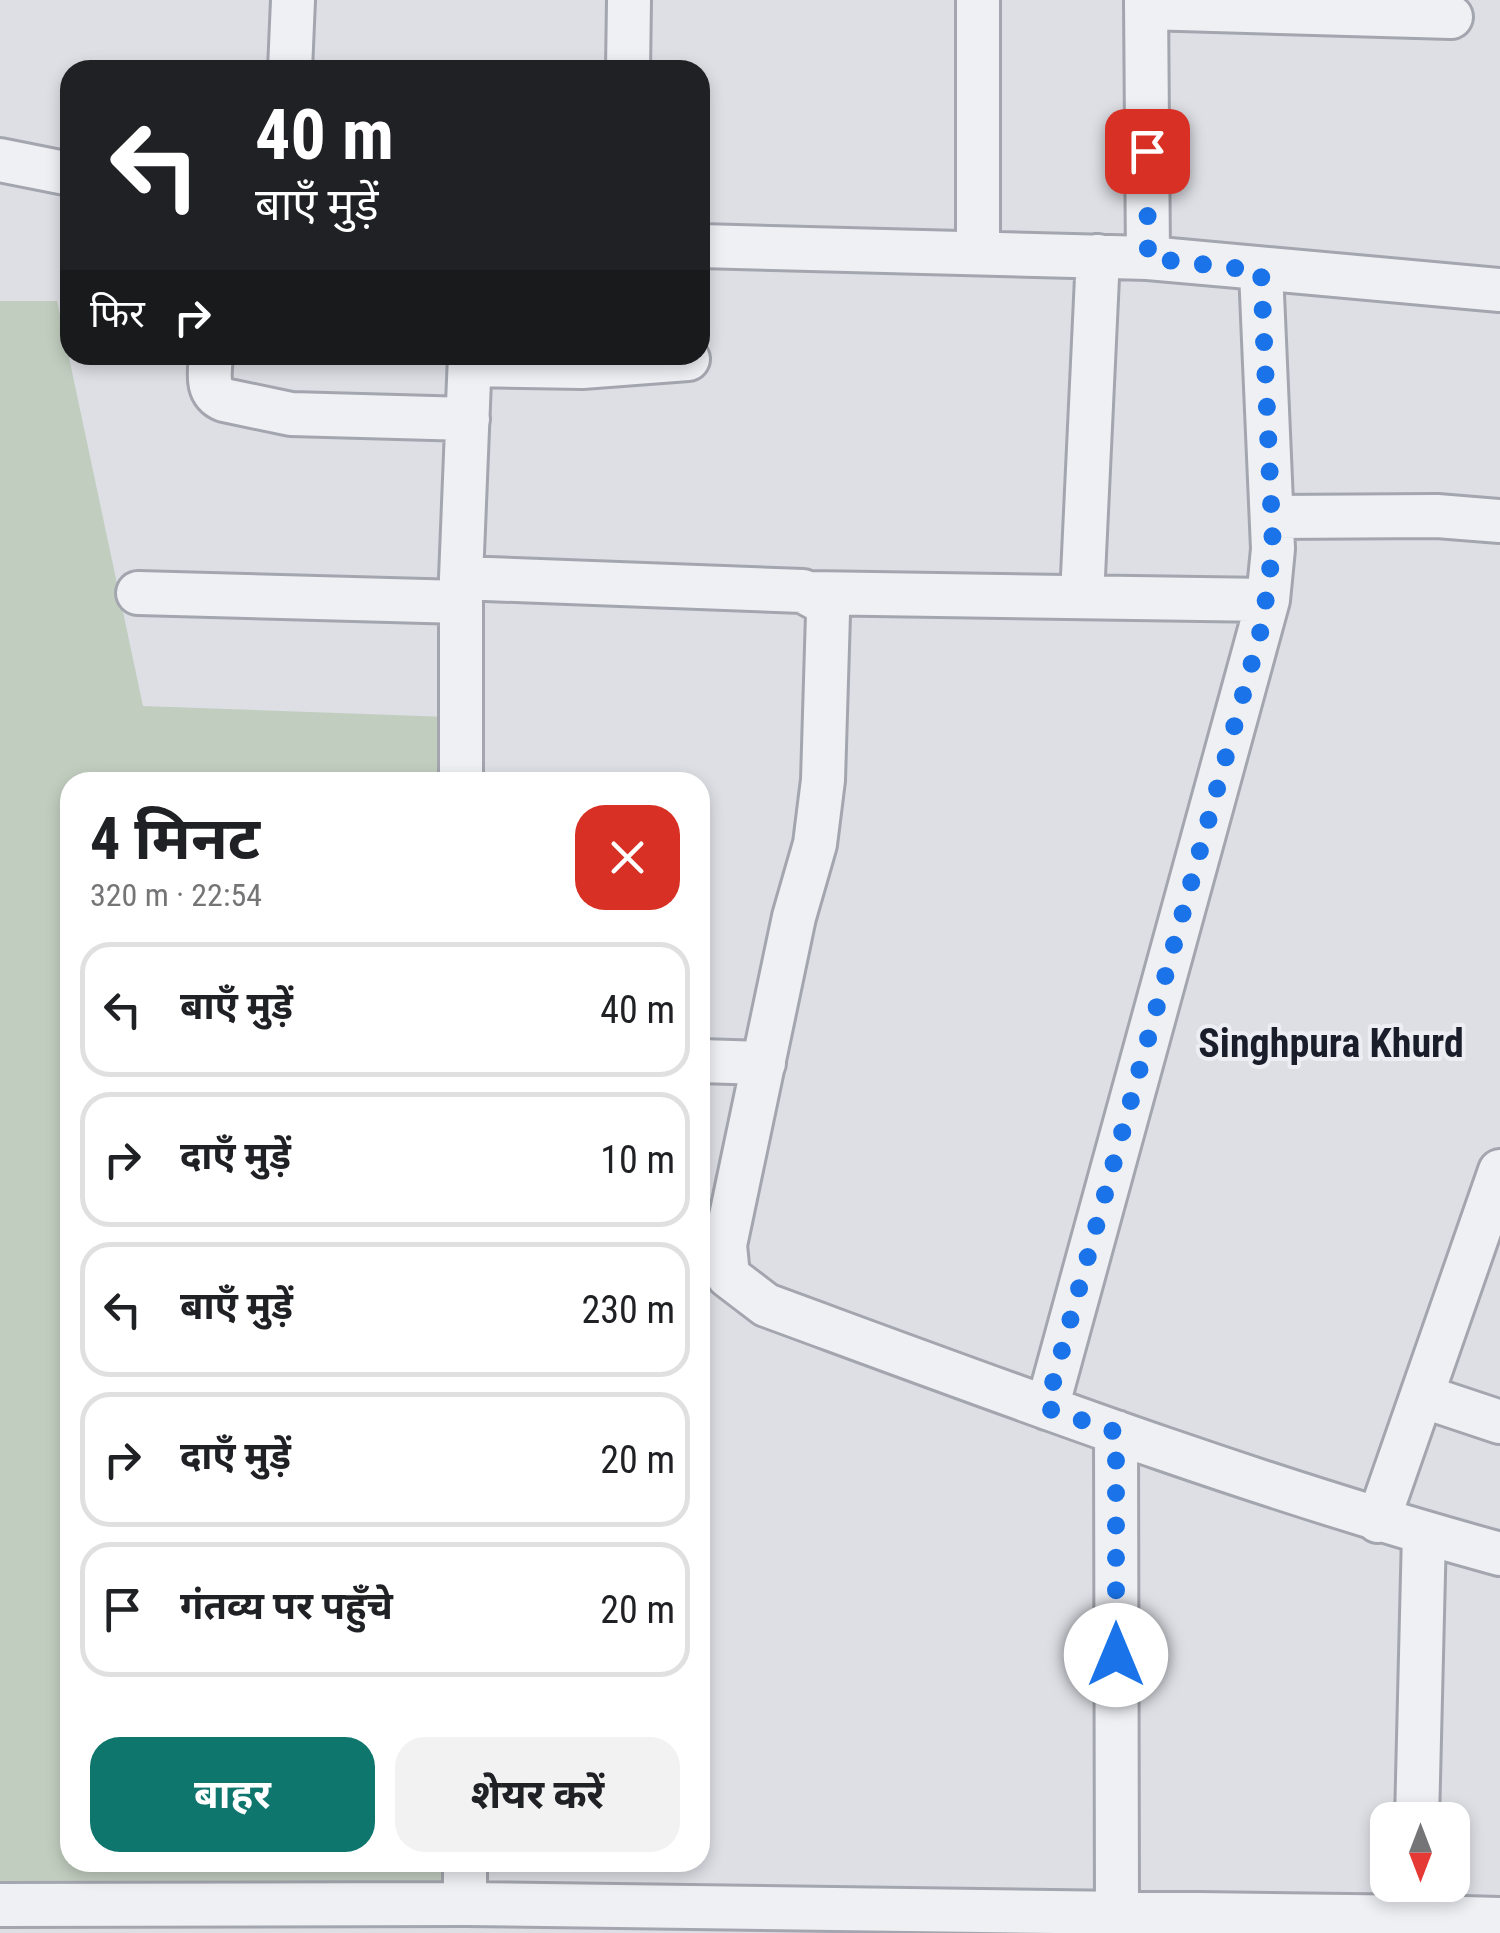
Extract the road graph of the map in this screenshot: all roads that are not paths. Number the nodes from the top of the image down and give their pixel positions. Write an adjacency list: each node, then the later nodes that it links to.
1 (293, 0): 6 (street)
2 (629, 0): 7 (street)
3 (978, 0): 11 (street)
4 (1146, 4): 5 (street); 13 (street)
5 (1451, 17)
6 (290, 60)
7 (628, 60)
8 (0, 160): 9 (street)
9 (60, 172)
10 (710, 246): 11 (street)
11 (978, 253): 12 (street)
12 (1098, 256): 13 (street); 26 (street)
13 (1148, 258): 14 (street)
14 (1261, 271): 15 (street); 21 (street)
15 (1500, 290)
16 (211, 365): 20 (street)
17 (470, 365): 20 (street)
18 (540, 365): 19 (street)
19 (614, 365)
20 (468, 420): 23 (street)
21 (1272, 517): 22 (street); 27 (street)
22 (1500, 521)
23 (461, 590): 24 (street); 25 (street); 28 (street)
24 (138, 593)
25 (810, 593): 26 (street); 30 (street)
26 (1082, 597): 27 (street)
27 (1268, 600): 33 (street)
28 (461, 772)
29 (710, 1060): 30 (street)
30 (764, 1063): 33 (street)
31 (1497, 1189): 32 (street)
32 (1422, 1396): 34 (street); 36 (street)
33 (1046, 1408): 35 (street)
34 (1500, 1422)
35 (1116, 1432): 36 (street); 44 (street)
36 (1378, 1521): 37 (street)
37 (1424, 1534): 38 (street); 39 (street)
38 (1500, 1554)
39 (1417, 1802)
40 (465, 1883): 43 (street); 44 (street)
41 (1400, 1902): 44 (street)
42 (1426, 1902): 45 (street)
43 (0, 1905)
44 (1117, 1915)
45 (1500, 1919)

